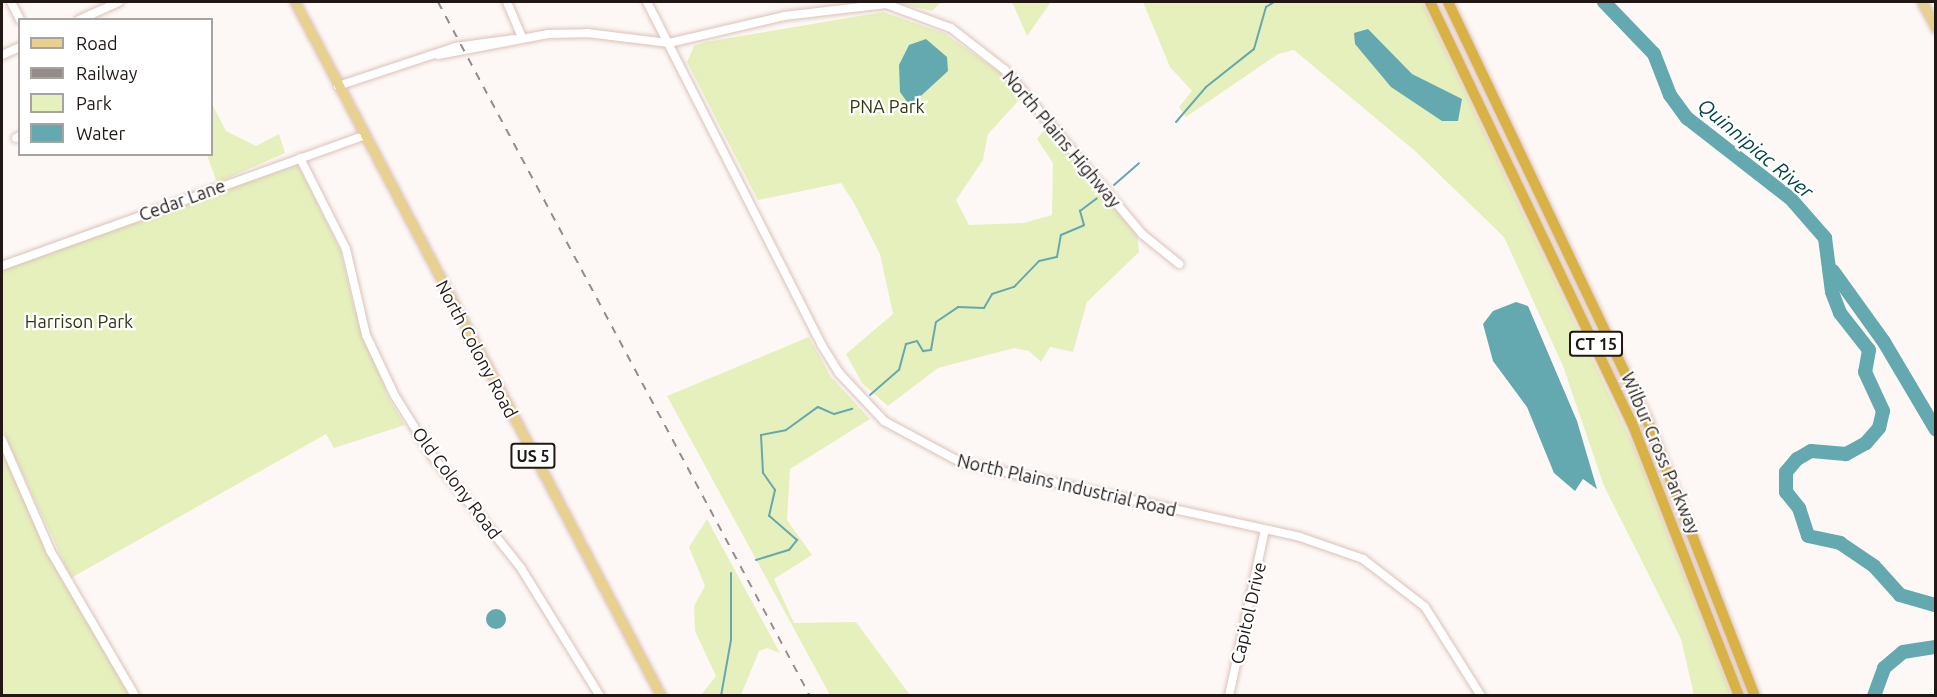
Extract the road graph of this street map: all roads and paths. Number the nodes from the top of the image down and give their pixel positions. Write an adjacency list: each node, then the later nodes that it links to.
1 (11, 2): 11 (street)
2 (119, 2): 9 (street)
3 (295, 2): 17 (main road, North Colony Road / US 5)
4 (507, 2): 13 (street)
5 (647, 2): 14 (street, North Plains Industrial Road)
6 (1430, 2): 29 (highway, Wilbur Cross Parkway / CT 15)
7 (1448, 2): 30 (highway, Wilbur Cross Parkway / CT 15)
8 (1922, 2): 12 (main road)
9 (99, 5): 10 (street)
10 (90, 17)
11 (19, 18)
12 (1935, 28)
13 (518, 38): 14 (street, North Plains Highway); 17 (street, North Plains Highway)
14 (669, 43): 20 (street, North Plains Highway); 23 (street, North Plains Industrial Road)
15 (18, 48): 16 (street)
16 (2, 55)
17 (338, 86): 18 (main road, North Colony Road / US 5)
18 (364, 136): 19 (street, Cedar Lane); 26 (main road, North Colony Road / US 5)
19 (300, 158): 21 (street, Cedar Lane); 25 (street, Old Colony Road)
20 (1179, 264)
21 (2, 266)
22 (2, 440): 24 (street)
23 (1265, 530): 27 (street, Capitol Drive); 28 (street, North Plains Industrial Road)
24 (135, 696)
25 (600, 696)
26 (660, 696)
27 (1229, 696)
28 (1481, 696)
29 (1739, 696)
30 (1755, 696)

